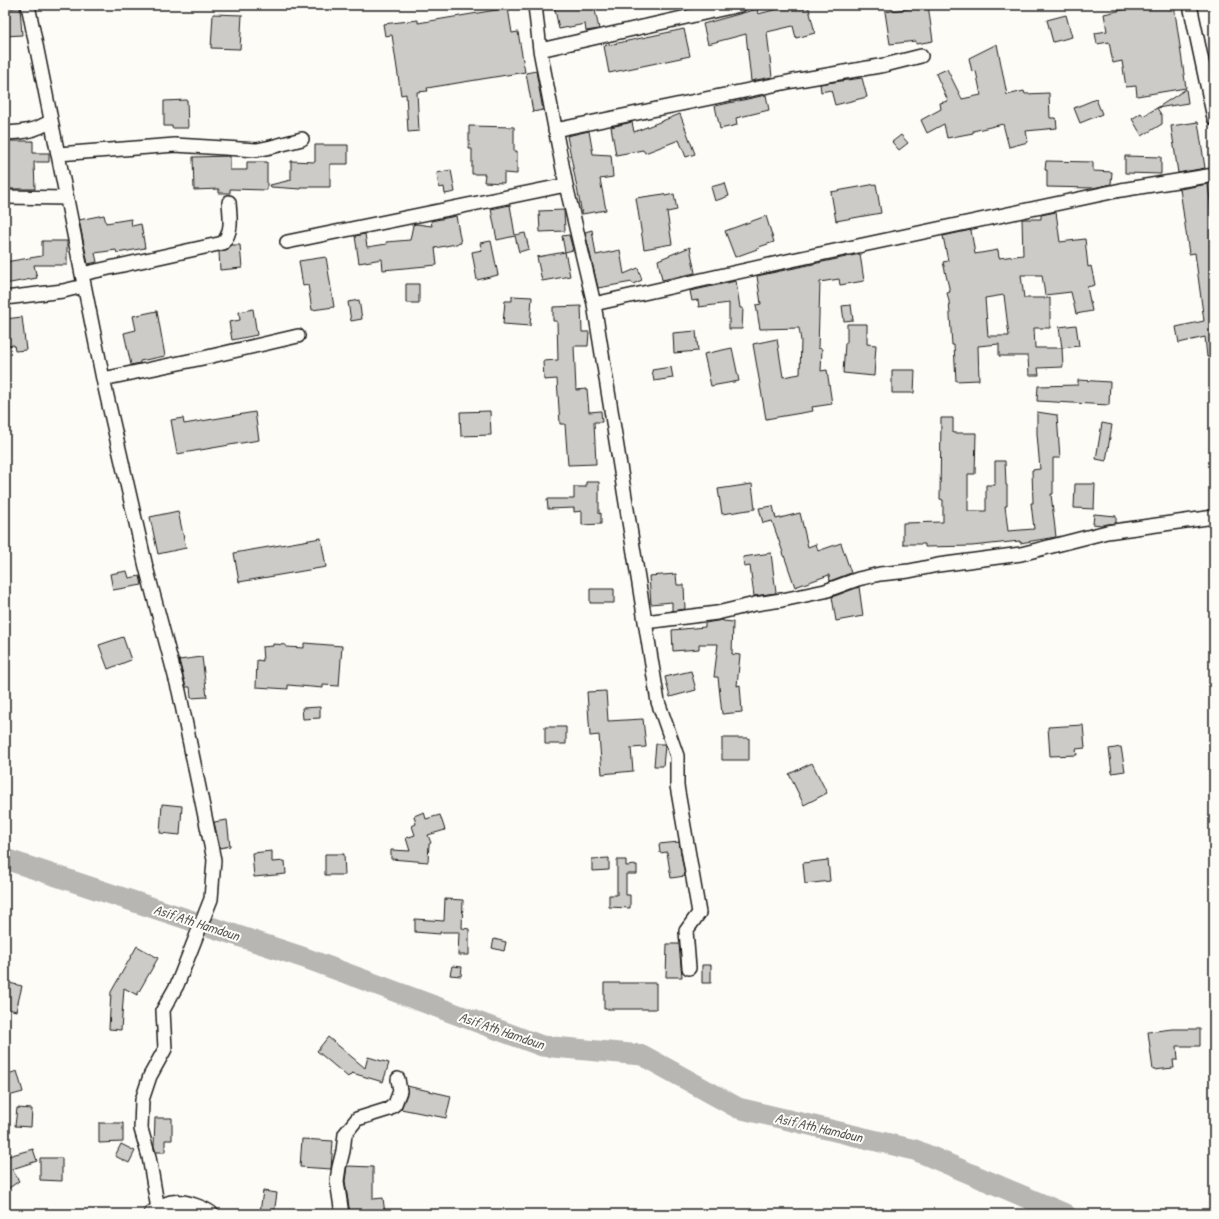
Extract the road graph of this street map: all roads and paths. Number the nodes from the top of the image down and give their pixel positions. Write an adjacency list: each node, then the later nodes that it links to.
1 (28, 5): 9 (street)
2 (535, 5): 5 (street)
3 (740, 5): 5 (street)
4 (1190, 5): 7 (street)
5 (540, 50): 10 (street)
6 (921, 56): 10 (street)
7 (1211, 92): 8 (street)
8 (1214, 118)
9 (51, 121): 11 (street); 13 (street)
10 (555, 130): 15 (street)
11 (5, 133)
12 (302, 139): 13 (street)
13 (58, 154): 17 (street)
14 (1214, 175): 22 (street)
15 (566, 185): 19 (street); 22 (street)
16 (5, 197): 17 (street)
17 (67, 198): 20 (street)
18 (229, 202): 20 (street)
19 (287, 242)
20 (83, 280): 21 (street); 24 (street)
21 (5, 298)
22 (594, 304): 26 (street)
23 (298, 336): 24 (street)
24 (103, 378): 29 (street)
25 (1214, 517): 26 (street)
26 (645, 622): 27 (street)
27 (689, 968)
28 (398, 1079): 31 (street)
29 (155, 1211): 30 (street)
30 (210, 1214)
31 (342, 1214)

